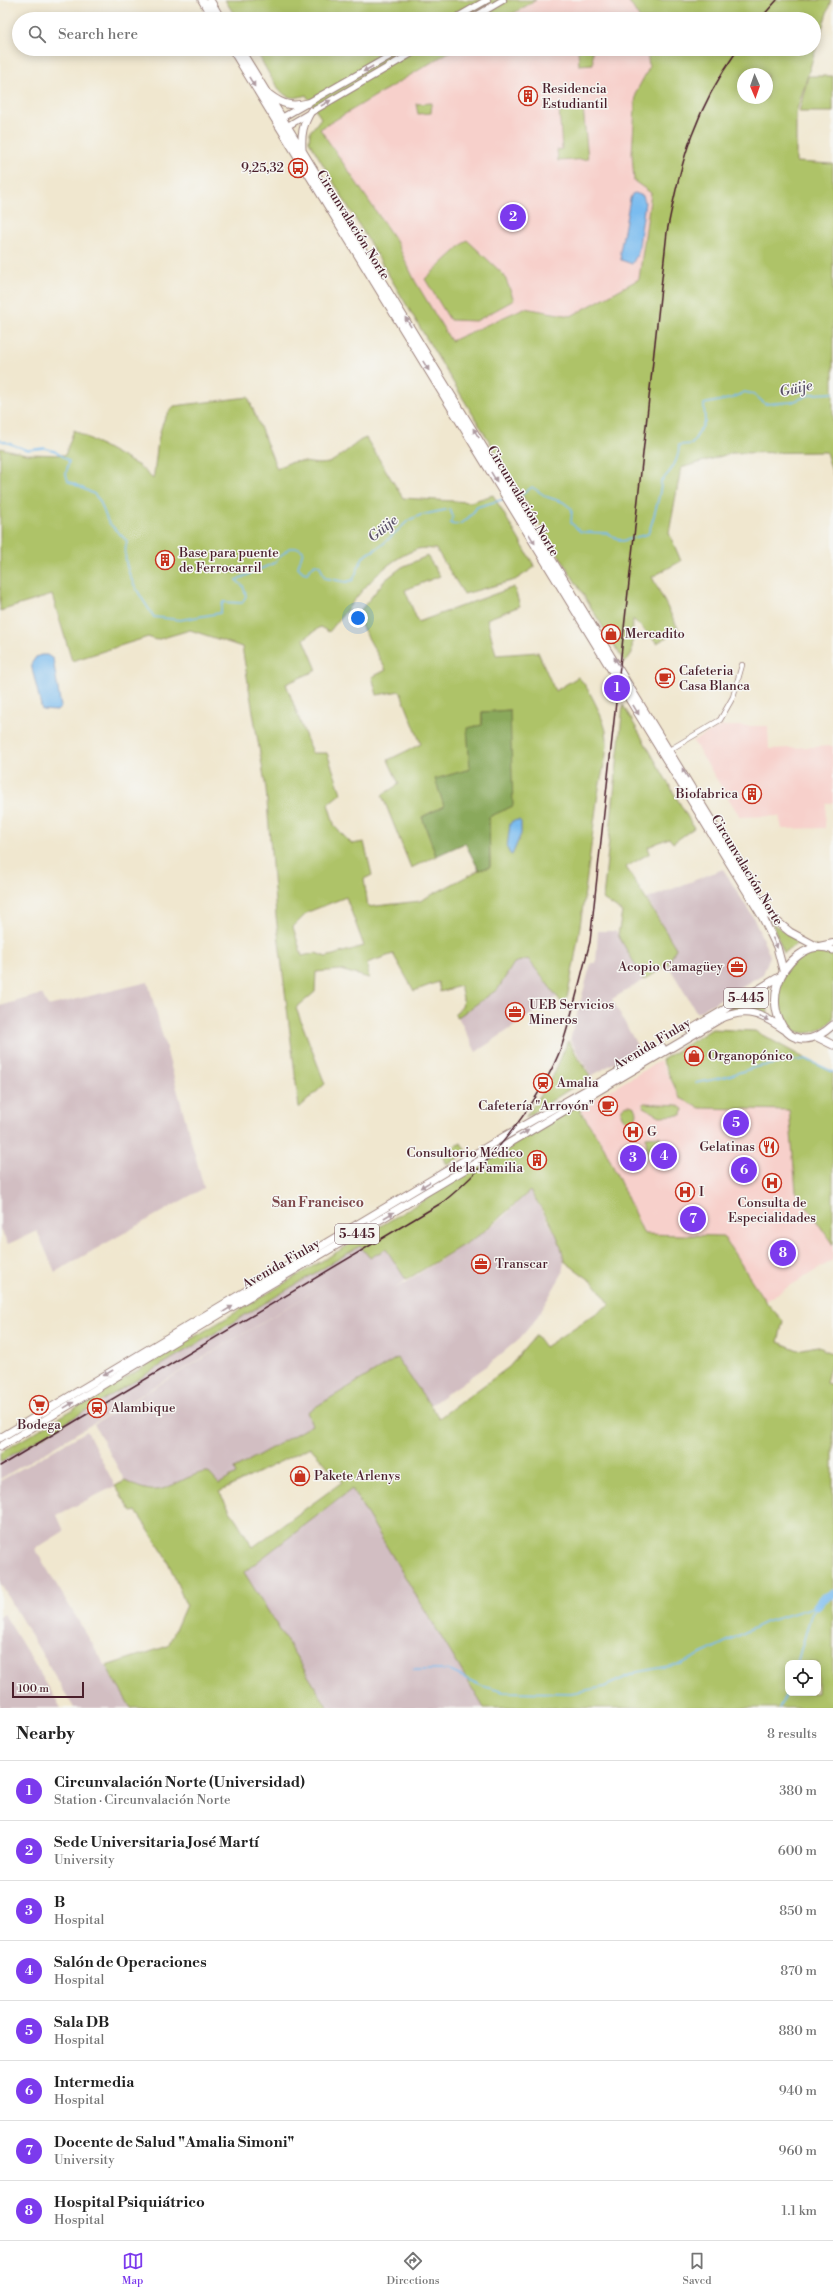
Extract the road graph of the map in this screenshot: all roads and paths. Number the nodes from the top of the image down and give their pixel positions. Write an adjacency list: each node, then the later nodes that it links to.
1 (202, 0): 5 (highway)
2 (210, 0): 6 (highway)
3 (487, 0): 7 (main road)
4 (503, 0): 8 (main road)
5 (210, 12)
6 (218, 12)
7 (466, 12)
8 (483, 12)
9 (237, 56): 16 (highway, Circunvalación Norte, one-way to 16)
10 (244, 56): 13 (highway, Circunvalación Norte)
11 (390, 56): 14 (main road, one-way to 14)
12 (407, 56): 15 (main road, one-way to 12)
13 (266, 92): 14 (highway); 16 (highway, Circunvalación Norte)
14 (308, 103): 16 (main road)
15 (311, 111): 17 (main road); 18 (highway)
16 (279, 120): 17 (highway, Circunvalación Norte)
17 (284, 128): 18 (highway, Circunvalación Norte); 19 (highway, Circunvalación Norte, one-way to 19)
18 (302, 151): 19 (highway, Circunvalación Norte, one-way to 18)
19 (507, 492): 20 (highway, Circunvalación Norte)
20 (515, 504): 22 (highway, Circunvalación Norte, one-way to 20); 23 (highway, Circunvalación Norte, one-way to 23)
21 (742, 665): 22 (street)
22 (670, 750): 23 (street); 25 (highway, Circunvalación Norte, one-way to 22)
23 (663, 754): 27 (highway, Circunvalación Norte, one-way to 27)
24 (833, 943): 25 (main road)
25 (816, 946): 26 (highway, Circunvalación Norte); 27 (highway, 5-445)
26 (833, 950)
27 (783, 970): 28 (highway, 5-445)
28 (779, 977): 30 (highway, 5-445); 33 (highway, Avenida Finlay / 5-445, one-way to 33)
29 (833, 1025): 31 (highway)
30 (786, 1030): 31 (highway, 5-445); 34 (highway, Avenida Finlay / 5-445, one-way to 30)
31 (817, 1037): 32 (highway)
32 (833, 1045)
33 (0, 1438)
34 (0, 1447)

